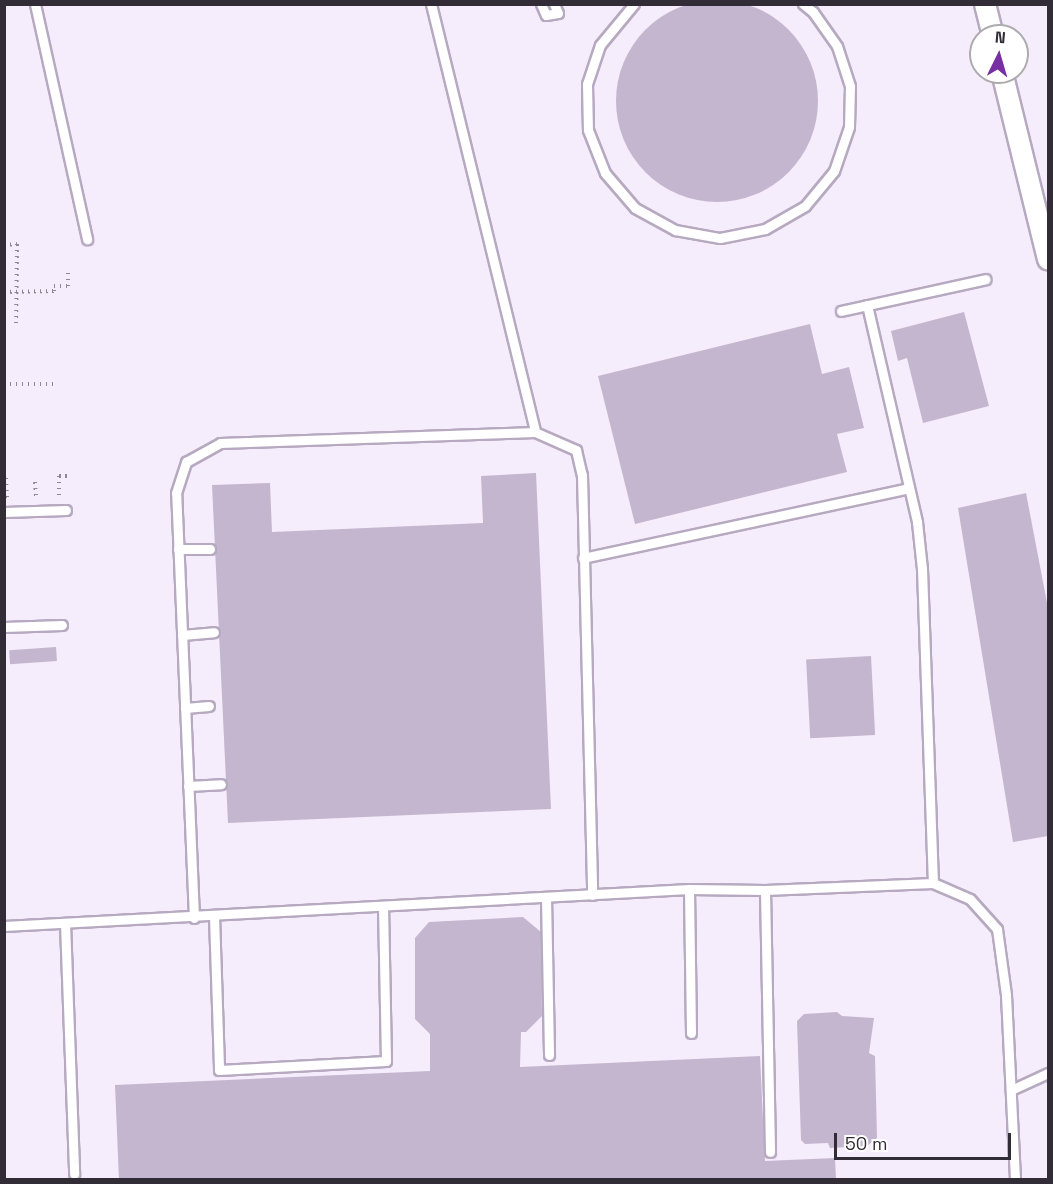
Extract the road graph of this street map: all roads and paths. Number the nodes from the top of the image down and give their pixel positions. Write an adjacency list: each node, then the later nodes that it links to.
1 (35, 4): 10 (lane)
2 (430, 4): 22 (lane)
3 (541, 4): 4 (lane)
4 (554, 4)
5 (634, 4): 6 (lane)
6 (803, 4)
7 (985, 4): 8 (street)
8 (990, 24)
9 (1005, 84): 12 (street)
10 (87, 240)
11 (4, 245): 16 (path)
12 (1048, 259)
13 (68, 269): 16 (path)
14 (986, 279): 17 (lane)
15 (4, 292): 16 (path)
16 (15, 292): 19 (path)
17 (867, 305): 18 (lane); 24 (lane)
18 (841, 311)
19 (16, 323)
20 (4, 384): 21 (path)
21 (53, 384)
22 (535, 432): 27 (lane); 29 (lane)
23 (67, 476): 25 (path)
24 (909, 488): 29 (lane); 38 (lane)
25 (63, 511): 26 (lane)
26 (4, 512)
27 (178, 549): 28 (lane); 33 (lane)
28 (210, 549)
29 (584, 558): 41 (lane)
30 (62, 625): 31 (lane)
31 (4, 627)
32 (214, 632): 33 (lane)
33 (182, 635): 35 (lane)
34 (209, 706): 35 (lane)
35 (185, 708): 37 (lane)
36 (220, 784): 37 (lane)
37 (188, 786): 45 (lane)
38 (933, 883): 40 (lane); 51 (lane)
39 (689, 889): 40 (lane); 41 (lane); 48 (lane)
40 (765, 890): 52 (lane)
41 (592, 895): 42 (lane)
42 (546, 897): 43 (lane); 49 (lane)
43 (383, 907): 44 (lane); 44 (lane)
44 (214, 916): 45 (lane)
45 (194, 918): 46 (lane)
46 (65, 923): 47 (lane); 53 (lane)
47 (4, 926)
48 (691, 1033)
49 (549, 1055)
50 (1048, 1073): 51 (lane)
51 (1011, 1090): 54 (lane)
52 (770, 1152)
53 (74, 1174)
54 (1014, 1179)

